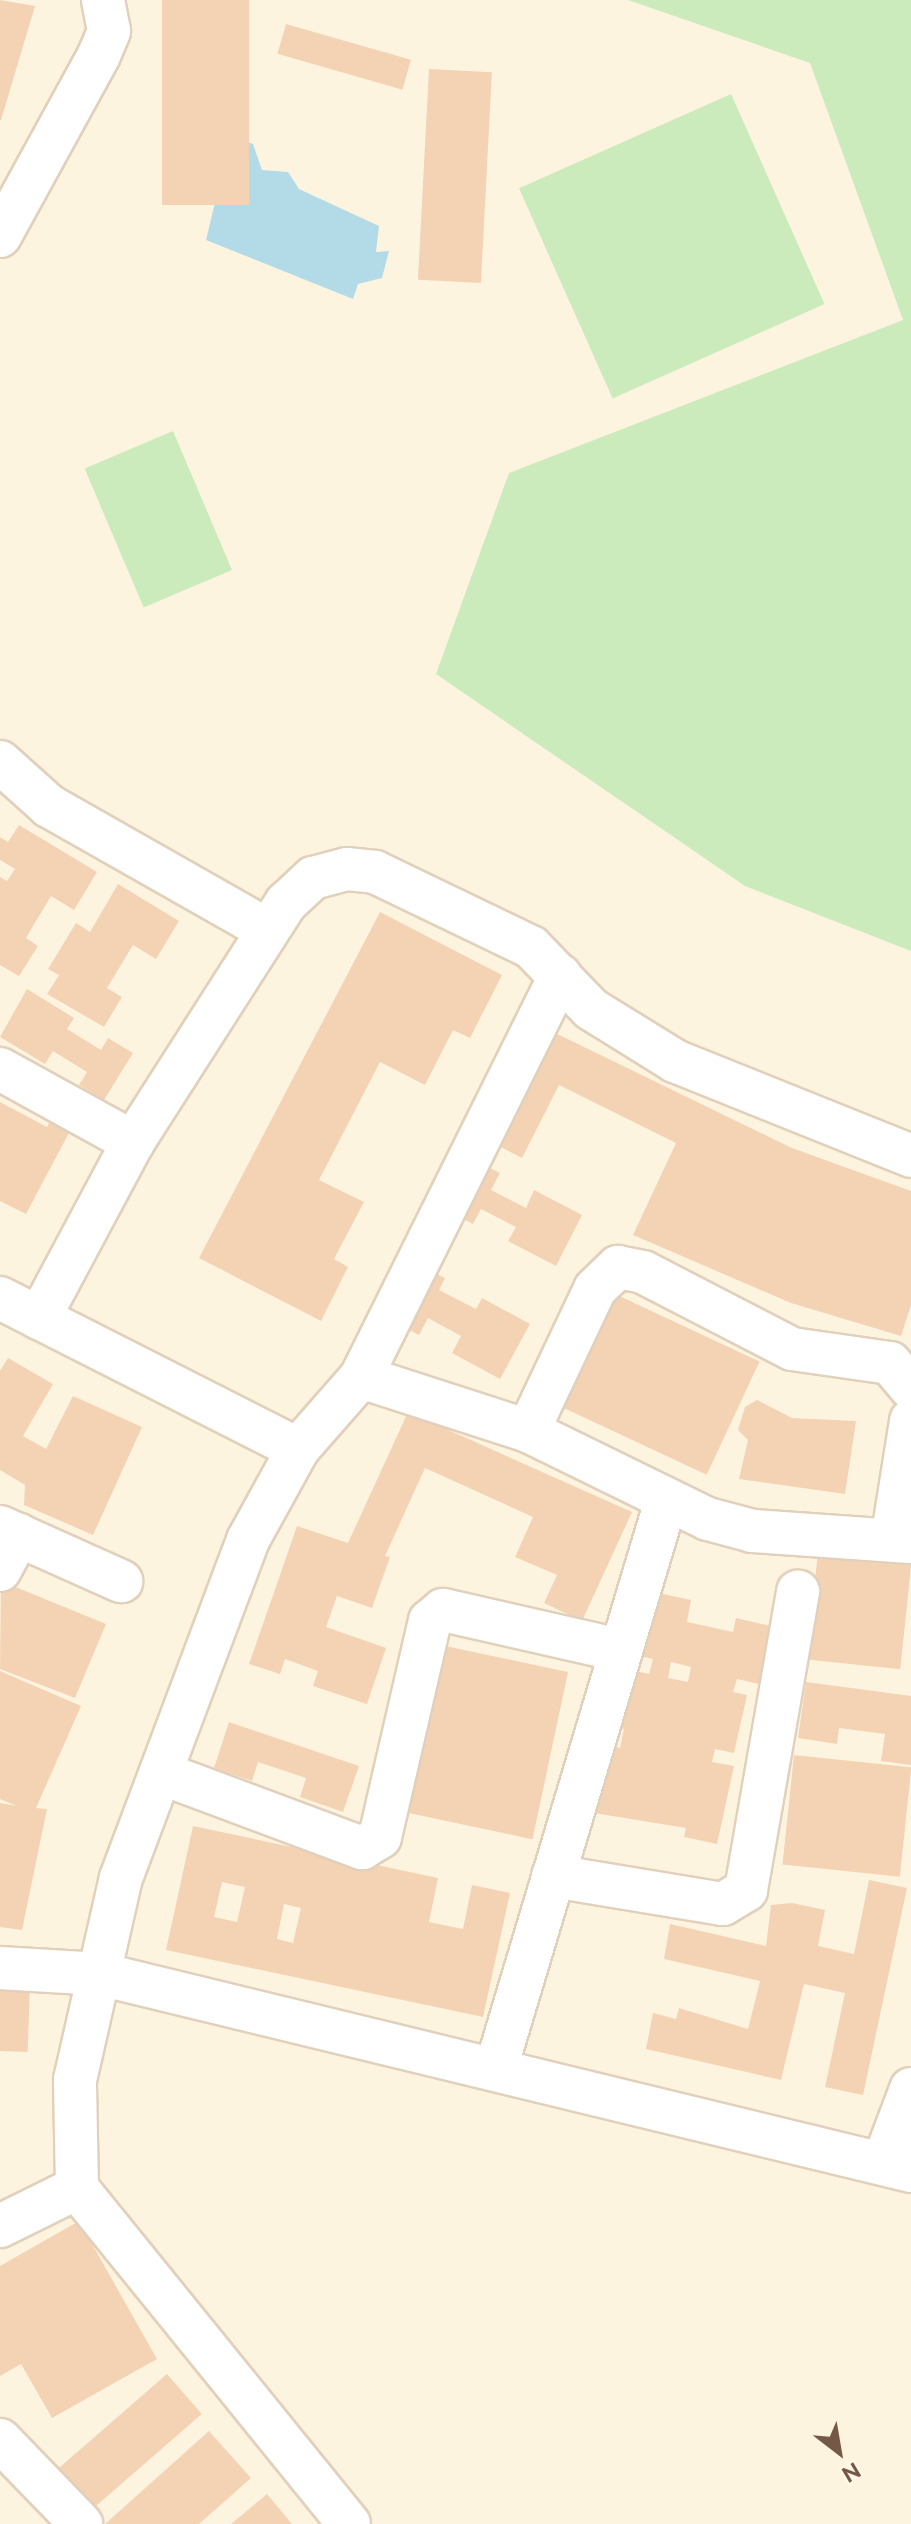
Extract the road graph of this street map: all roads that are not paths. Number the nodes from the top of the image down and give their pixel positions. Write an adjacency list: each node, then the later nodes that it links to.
1 (103, 0): 2 (street)
2 (0, 236)
3 (0, 762): 4 (street)
4 (267, 930): 5 (street); 7 (street)
5 (560, 976): 8 (street); 11 (street)
6 (0, 1069): 7 (street)
7 (133, 1142): 10 (street)
8 (911, 1156)
9 (0, 1298): 10 (street)
10 (39, 1318): 15 (street)
11 (361, 1377): 14 (street); 15 (street)
12 (911, 1388): 14 (street)
13 (911, 1421): 17 (street)
14 (528, 1431): 16 (street)
15 (298, 1449): 22 (street)
16 (666, 1501): 17 (street); 21 (street)
17 (901, 1541)
18 (6, 1544): 19 (street)
19 (121, 1581)
20 (798, 1591): 23 (street)
21 (619, 1650): 22 (street); 23 (street)
22 (161, 1773): 25 (street)
23 (553, 1876): 26 (street)
24 (0, 1968): 25 (street)
25 (100, 1974): 26 (street); 29 (street)
26 (496, 2068): 28 (street)
27 (911, 2089): 28 (street)
28 (897, 2166)
29 (77, 2188): 30 (street); 33 (street)
30 (0, 2226)
31 (0, 2440): 32 (street)
32 (81, 2524)
33 (349, 2524)

